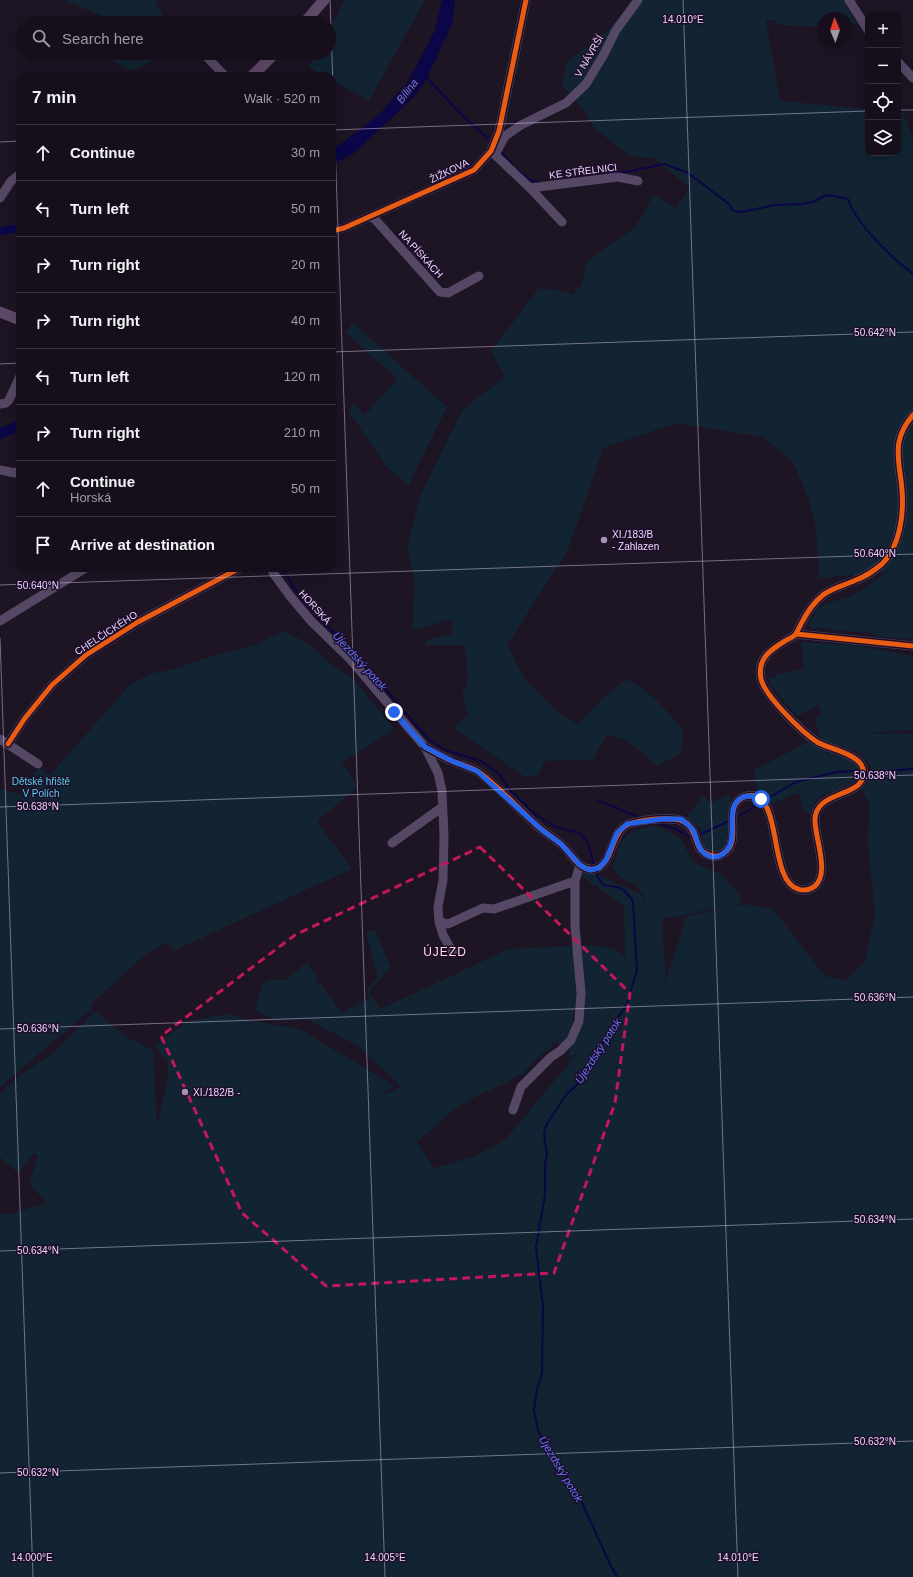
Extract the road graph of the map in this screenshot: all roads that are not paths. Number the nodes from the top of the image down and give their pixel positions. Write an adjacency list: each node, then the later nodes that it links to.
1 (324, 0): 5 (main road)
2 (526, 0): 13 (street, ŽIŽKOVA)
3 (638, 0): 13 (street, V NÁVRŠÍ)
4 (849, 0): 6 (street)
5 (310, 16)
6 (865, 25)
7 (210, 60): 10 (street)
8 (268, 60): 11 (main road)
9 (901, 65): 12 (street)
10 (221, 72)
11 (256, 72)
12 (913, 78)
13 (493, 153): 18 (street); 20 (street, ŽIŽKOVA)
14 (16, 177): 15 (street)
15 (10, 181): 17 (street); 19 (street)
16 (638, 181): 18 (street, KE STŘELNICI)
17 (0, 182)
18 (530, 188): 21 (street)
19 (0, 198)
20 (372, 216): 22 (street, ŽIŽKOVA); 23 (street, NA PÍSKÁCH)
21 (562, 222)
22 (336, 230)
23 (479, 276)
24 (0, 312): 25 (main road)
25 (16, 318)
26 (16, 385): 27 (street)
27 (0, 404)
28 (913, 415): 35 (street)
29 (0, 470): 30 (street)
30 (16, 472)
31 (80, 572): 34 (street)
32 (232, 572): 38 (street, CHELČICKÉHO)
33 (274, 572): 39 (street, HORSKÁ)
34 (0, 621)
35 (796, 634): 36 (street); 43 (street)
36 (913, 646)
37 (0, 739): 38 (street)
38 (8, 744): 40 (street)
39 (425, 747): 41 (street); 43 (street)
40 (38, 764)
41 (441, 808): 42 (street); 45 (street)
42 (392, 843)
43 (580, 865): 44 (street)
44 (575, 881): 45 (street); 47 (street)
45 (439, 922): 46 (street)
46 (453, 953)
47 (512, 1110)

